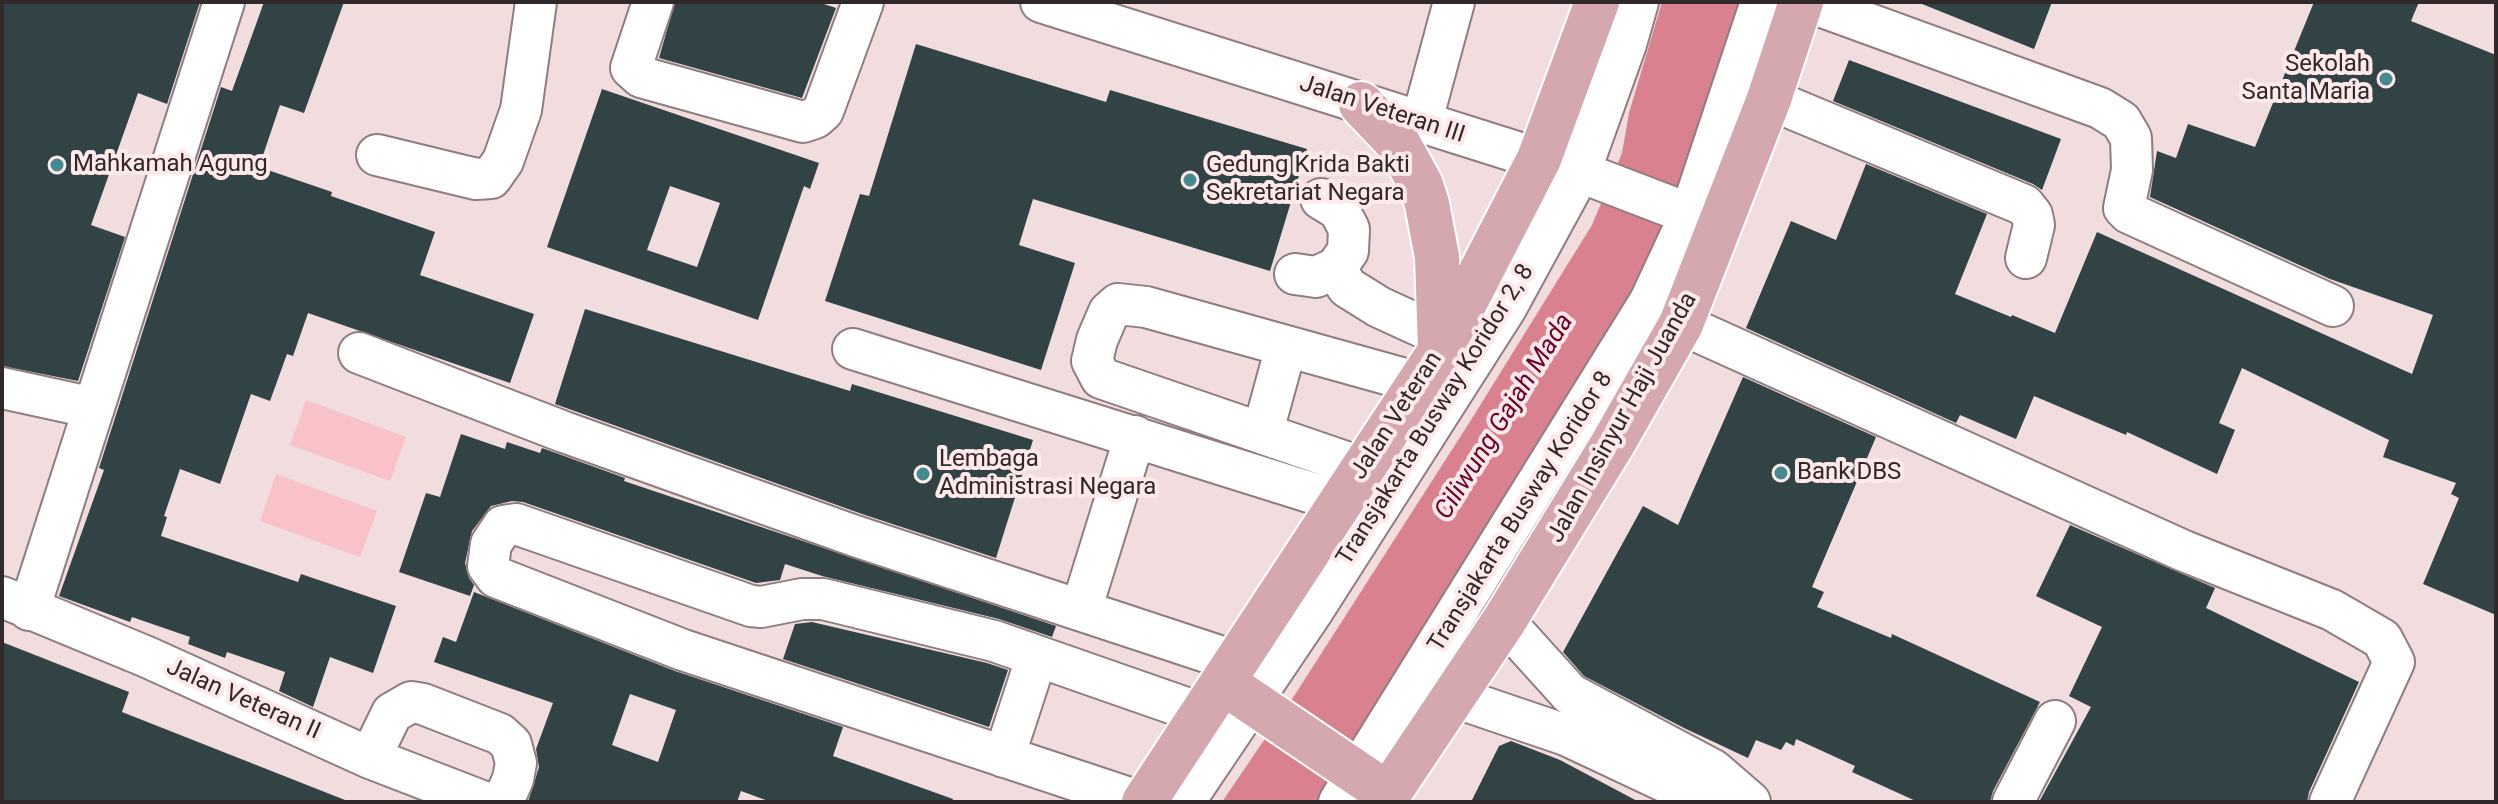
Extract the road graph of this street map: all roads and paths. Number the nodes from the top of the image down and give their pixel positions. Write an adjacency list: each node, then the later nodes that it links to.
1 (224, 2): 31 (street)
2 (536, 2): 16 (street)
3 (653, 2): 4 (street)
4 (863, 2)
5 (1041, 2): 12 (street, Jalan Veteran III)
6 (1454, 2): 15 (street)
7 (1597, 2): 17 (main road, Jalan Veteran)
8 (1638, 2): 18 (street, Transjakarta Busway Koridor 2, 8)
9 (1761, 2): 20 (street, Transjakarta Busway Koridor 8)
10 (1801, 2): 13 (main road, Jalan Insinyur Haji Juanda)
11 (1809, 2): 24 (street)
12 (1088, 9): 14 (street, Jalan Veteran III)
13 (1769, 99): 20 (main road, Jalan Insinyur Haji Juanda); 21 (street)
14 (1361, 104): 15 (street, Jalan Veteran III); 29 (main road)
15 (1421, 124): 17 (street, Jalan Veteran III)
16 (377, 155)
17 (1539, 159): 18 (street, Jalan Veteran III); 29 (main road, Jalan Veteran)
18 (1586, 174): 20 (street, Jalan Veteran III); 41 (street, Transjakarta Busway Koridor 2, 8)
19 (1321, 199): 22 (street)
20 (1697, 217): 25 (main road, Jalan Insinyur Haji Juanda); 46 (street, Transjakarta Busway Koridor 8)
21 (2026, 258)
22 (1336, 268): 23 (street); 29 (street)
23 (1295, 274)
24 (2333, 306)
25 (1681, 324): 38 (main road, Jalan Insinyur Haji Juanda); 54 (street)
26 (1286, 347): 29 (street); 32 (street); 32 (street)
27 (853, 349): 33 (street)
28 (359, 353): 37 (street)
29 (1433, 356): 34 (main road, Jalan Veteran)
30 (2, 388): 31 (street)
31 (94, 408): 36 (street)
32 (1263, 431): 34 (street)
33 (1135, 436): 34 (street); 37 (street)
34 (1352, 485): 41 (main road, Jalan Veteran)
35 (704, 589): 39 (street); 39 (street); 40 (street)
36 (16, 604): 45 (street, Jalan Veteran II)
37 (1081, 610): 41 (street)
38 (1504, 621): 42 (main road, Jalan Insinyur Haji Juanda); 52 (street)
39 (683, 650): 44 (street)
40 (1037, 656): 41 (street); 44 (street)
41 (1237, 696): 46 (main road); 49 (main road, Jalan Veteran); 50 (street, Transjakarta Busway Koridor 2, 8)
42 (1454, 697): 46 (main road, Jalan Insinyur Haji Juanda); 51 (street)
43 (2055, 721): 53 (street)
44 (1004, 757): 49 (street)
45 (370, 758): 47 (street, Jalan Veteran II); 48 (street)
46 (1363, 788)
47 (484, 802)
48 (503, 802)
49 (1143, 802)
50 (1184, 802)
51 (1717, 802)
52 (1750, 802)
53 (2013, 802)
54 (2330, 802)

